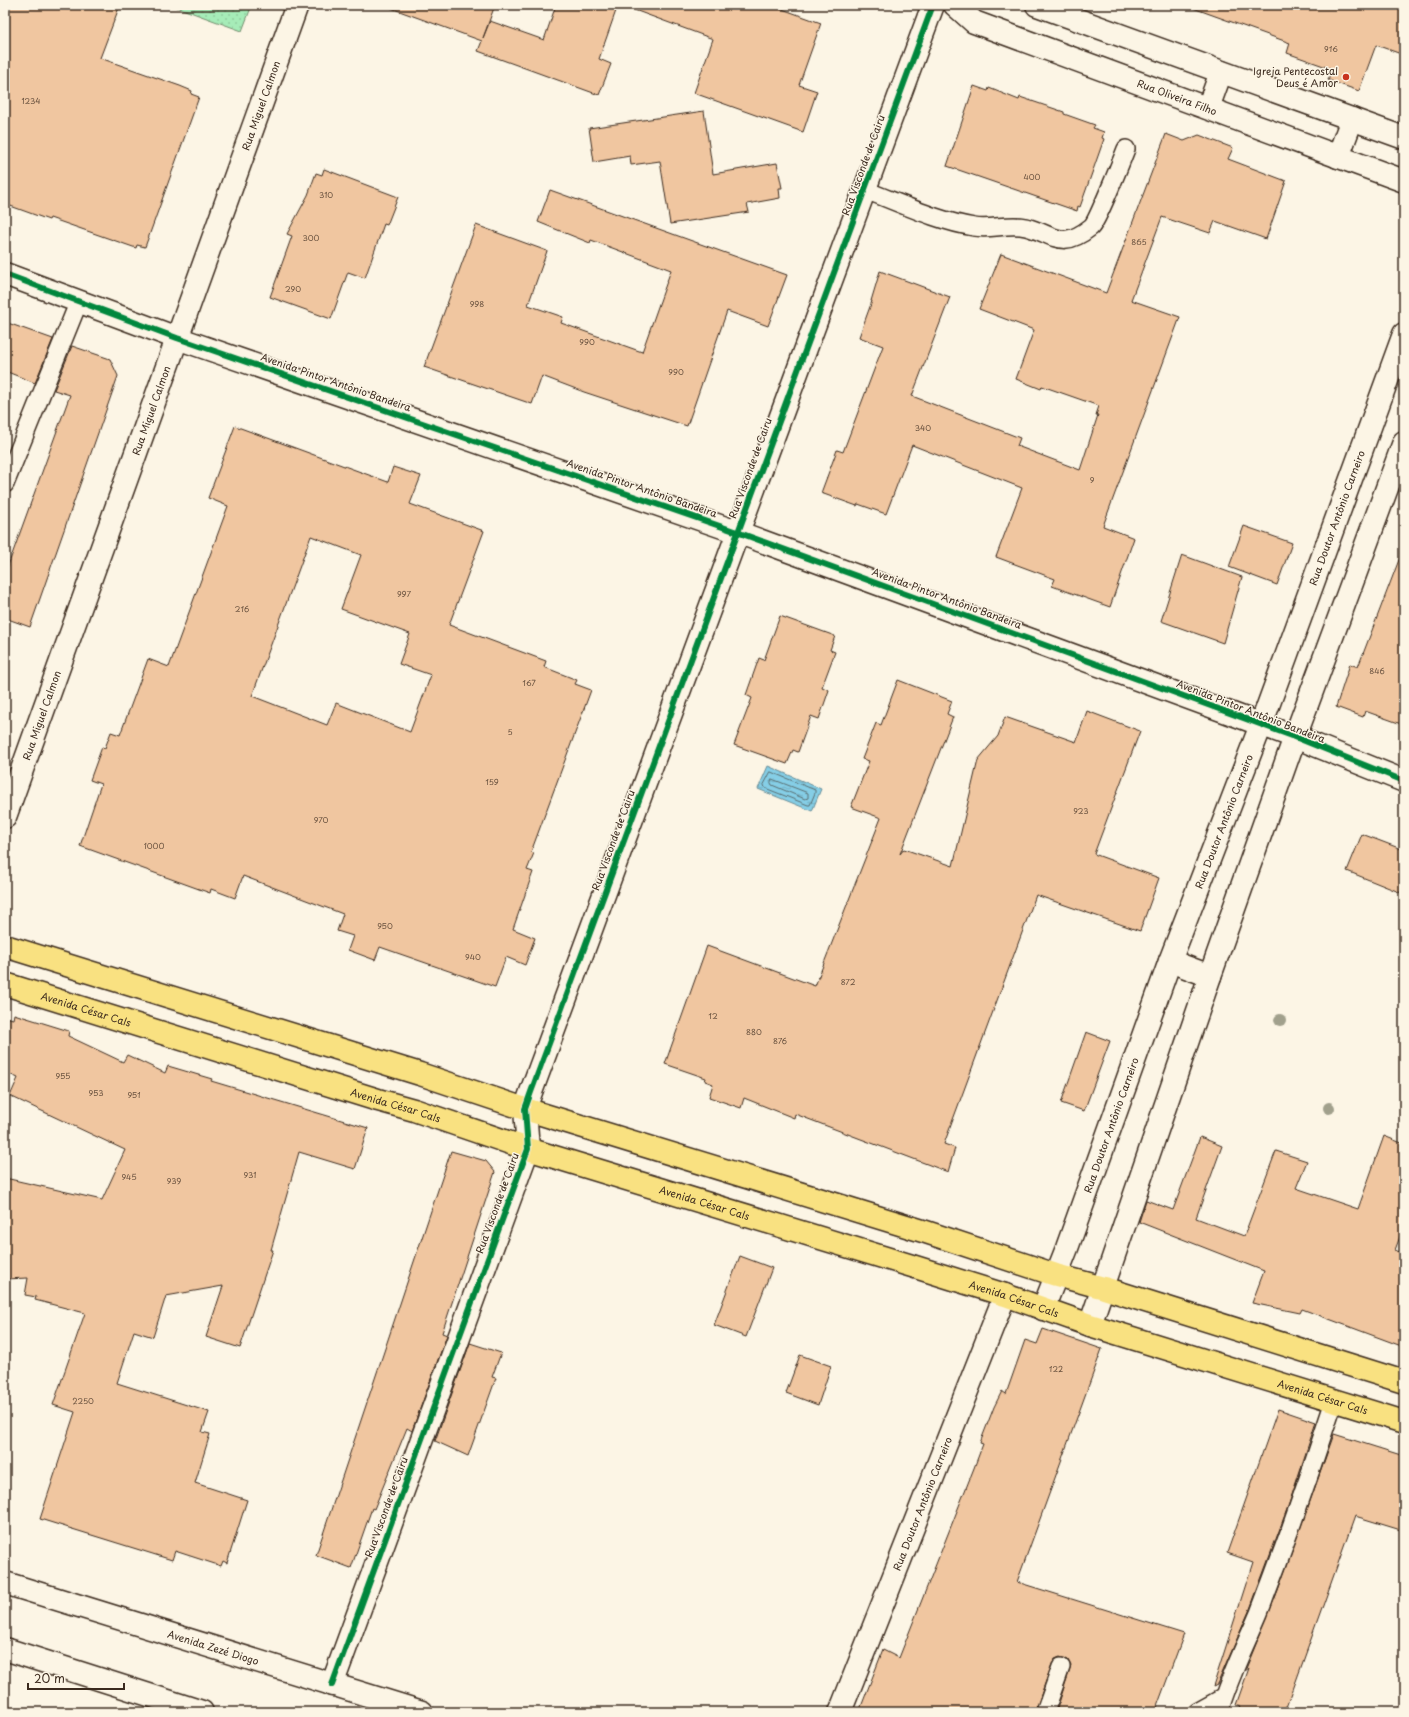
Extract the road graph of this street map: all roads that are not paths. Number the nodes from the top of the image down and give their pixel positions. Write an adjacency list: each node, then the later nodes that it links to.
1 (297, 5): 16 (street, Rua Miguel Calmon)
2 (933, 5): 12 (street, Rua Visconde de Cairu)
3 (955, 5): 6 (street, Rua Oliveira Filho)
4 (1037, 5): 5 (street)
5 (1221, 72): 6 (street); 7 (street)
6 (1208, 108): 10 (street, Rua Oliveira Filho)
7 (1352, 119): 8 (street); 10 (street)
8 (1404, 138)
9 (1126, 149): 12 (lane)
10 (1338, 157): 11 (street, Rua Oliveira Filho)
11 (1404, 181)
12 (864, 190): 19 (street, Rua Visconde de Cairu)
13 (5, 274): 14 (street, Avenida Pintor Antônio Bandeira)
14 (79, 301): 16 (street, Avenida Pintor Antônio Bandeira); 18 (lane)
15 (1404, 334): 20 (street, Rua Doutor Antônio Carneiro)
16 (177, 338): 19 (street, Avenida Pintor Antônio Bandeira); 23 (street, Rua Miguel Calmon)
17 (1404, 442): 21 (street)
18 (5, 484)
19 (737, 532): 20 (street, Avenida Pintor Antônio Bandeira); 28 (street, Rua Visconde de Cairu)
20 (1261, 725): 21 (street, Avenida Pintor Antônio Bandeira); 25 (street, Rua Doutor Antônio Carneiro)
21 (1295, 737): 22 (street, Avenida Pintor Antônio Bandeira); 26 (street)
22 (1404, 781)
23 (5, 817)
24 (5, 946): 28 (main road)
25 (1170, 961): 26 (street); 30 (street, Rua Doutor Antônio Carneiro)
26 (1210, 976): 31 (street)
27 (5, 984): 29 (main road, Avenida César Cals)
28 (526, 1109): 29 (street, Rua Visconde de Cairu); 30 (main road)
29 (528, 1149): 32 (main road, Avenida César Cals); 41 (street, Rua Visconde de Cairu)
30 (1056, 1276): 31 (main road); 33 (street, Rua Doutor Antônio Carneiro)
31 (1104, 1288): 34 (street); 35 (main road)
32 (1005, 1295): 33 (main road, Avenida César Cals); 45 (street, Rua Doutor Antônio Carneiro)
33 (1043, 1309): 34 (main road, Avenida César Cals)
34 (1090, 1325): 36 (main road, Avenida César Cals)
35 (1404, 1382)
36 (1334, 1401): 37 (main road, Avenida César Cals); 42 (lane)
37 (1404, 1422)
38 (5, 1583): 41 (street, Avenida Zezé Diogo)
39 (5, 1649): 43 (street)
40 (1062, 1667): 46 (lane)
41 (332, 1685): 44 (street, Avenida Zezé Diogo)
42 (1221, 1704): 47 (lane)
43 (202, 1712)
44 (422, 1712)
45 (840, 1712)
46 (1045, 1712)
47 (1197, 1712)

